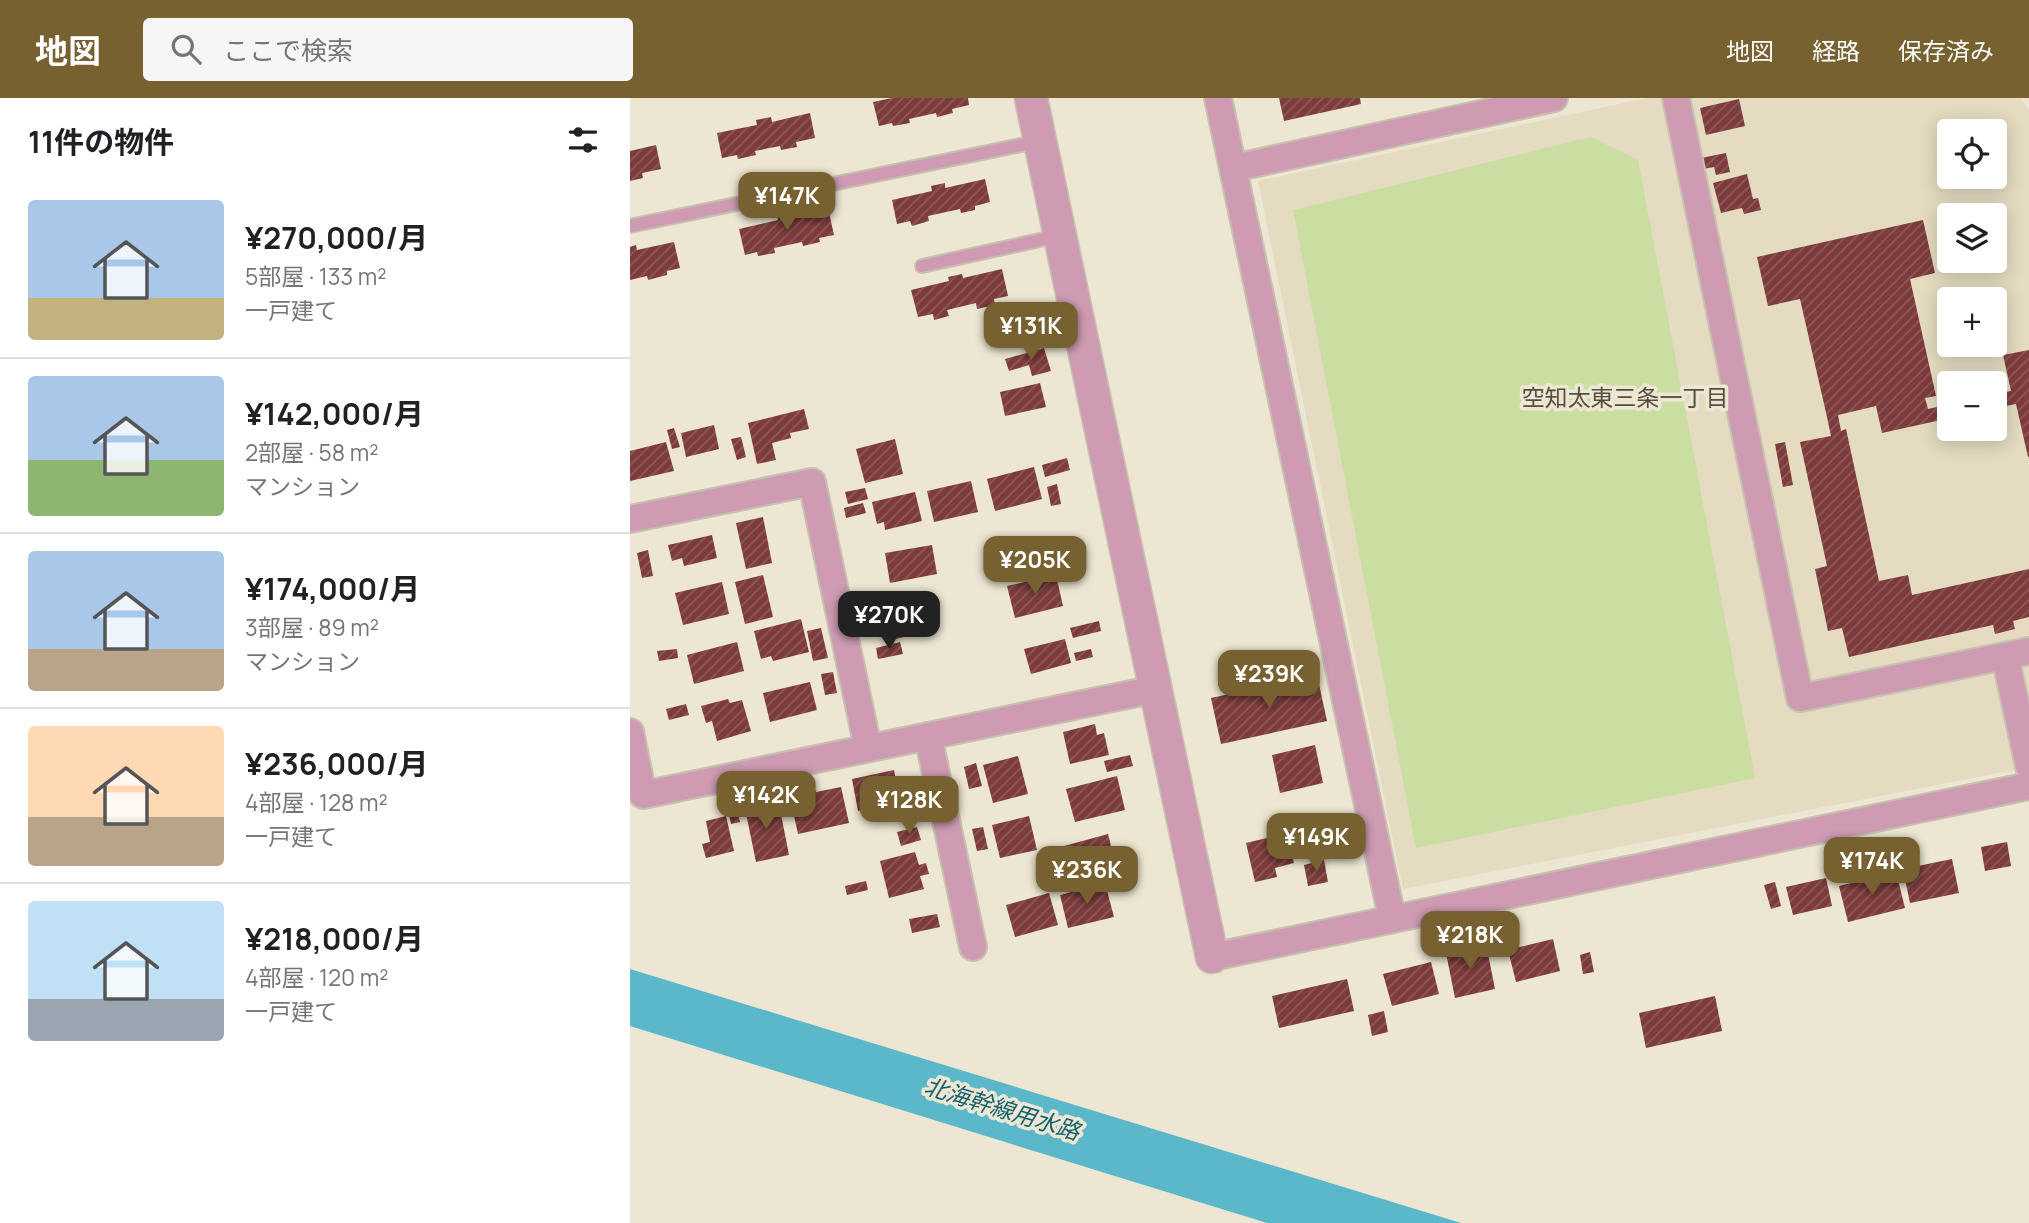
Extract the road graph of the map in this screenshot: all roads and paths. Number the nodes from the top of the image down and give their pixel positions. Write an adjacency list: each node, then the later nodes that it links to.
1 (1031, 98): 5 (street)
2 (1218, 98): 6 (street)
3 (1554, 98): 6 (street)
4 (1676, 98): 11 (street)
5 (1040, 141): 7 (lane); 8 (street)
6 (1234, 168): 18 (street)
7 (630, 226)
8 (1060, 235): 9 (lane); 12 (street)
9 (922, 266)
10 (630, 519): 15 (street)
11 (2017, 654): 16 (street)
12 (1156, 689): 14 (street); 20 (street)
13 (630, 732): 15 (street)
14 (928, 736): 15 (street); 19 (street)
15 (868, 748)
16 (2029, 766)
17 (2029, 786): 18 (street)
18 (1392, 918): 20 (street)
19 (973, 947)
20 (1212, 957)

